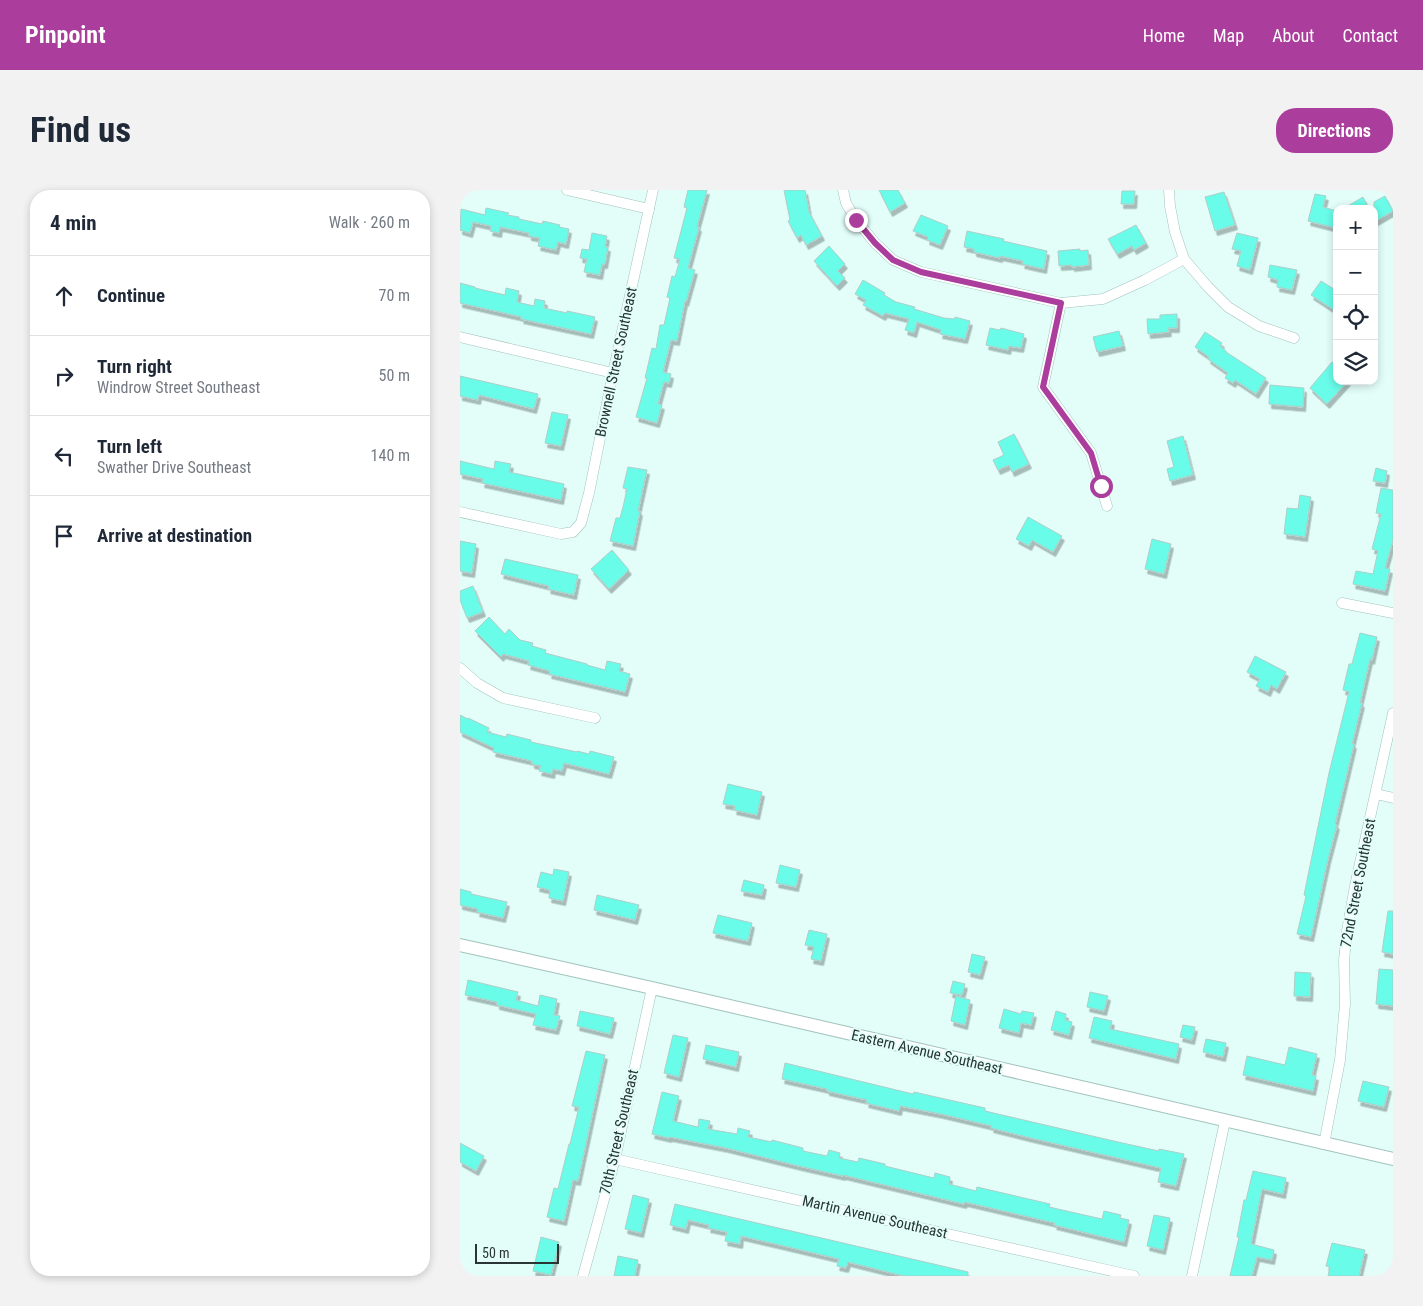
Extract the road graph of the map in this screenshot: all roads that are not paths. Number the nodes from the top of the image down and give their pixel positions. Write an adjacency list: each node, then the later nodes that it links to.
1 (567, 190): 5 (street)
2 (653, 190): 5 (street, Brownell Street Southeast)
3 (843, 190): 7 (street)
4 (1169, 190): 6 (street)
5 (649, 208): 10 (street, Brownell Street Southeast)
6 (1184, 259): 7 (street); 9 (street)
7 (1061, 303): 11 (street)
8 (460, 337): 10 (street)
9 (1294, 338)
10 (613, 372): 12 (street, Brownell Street Southeast)
11 (1107, 506)
12 (460, 512)
13 (1342, 602): 14 (street)
14 (1393, 613)
15 (460, 668): 17 (street)
16 (1393, 713): 18 (street, 72nd Street Southeast)
17 (595, 718)
18 (1376, 794): 19 (street); 23 (street, 72nd Street Southeast)
19 (1393, 798)
20 (460, 945): 21 (street, Eastern Avenue Southeast)
21 (652, 988): 22 (street, Eastern Avenue Southeast); 24 (street, 70th Street Southeast)
22 (1225, 1121): 23 (street, Eastern Avenue Southeast); 28 (street)
23 (1324, 1144): 25 (street, Eastern Avenue Southeast)
24 (615, 1159): 26 (street, 70th Street Southeast); 27 (street, Martin Avenue Southeast)
25 (1393, 1159)
26 (583, 1276)
27 (1134, 1276)
28 (1192, 1276)

